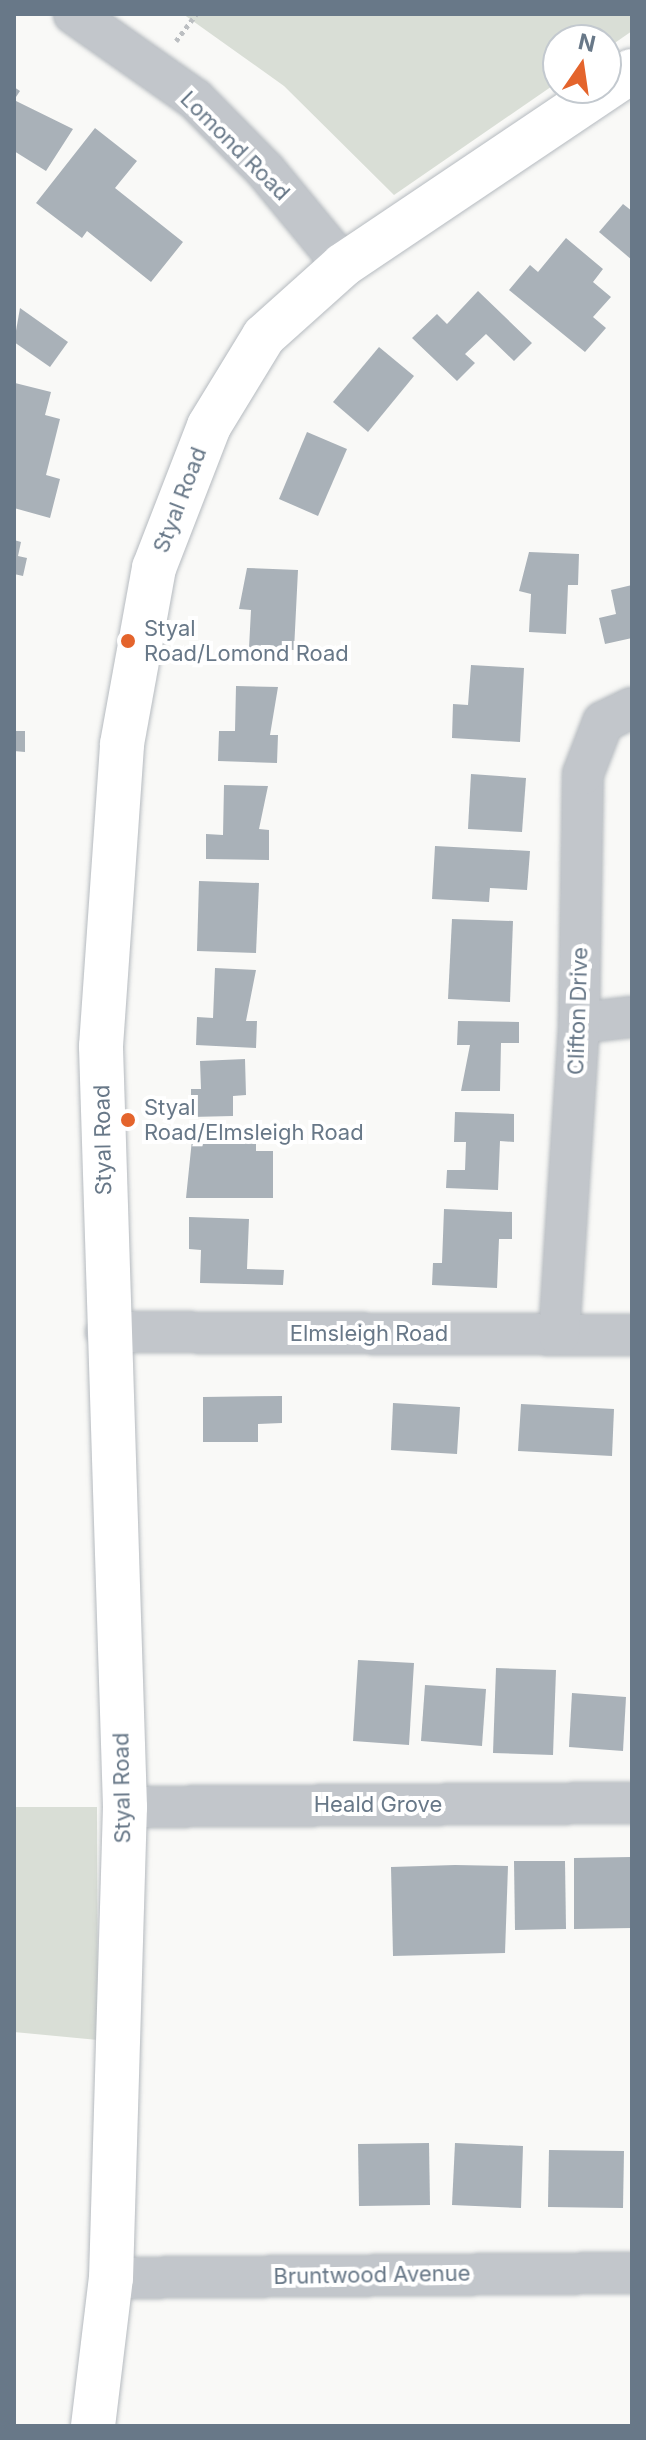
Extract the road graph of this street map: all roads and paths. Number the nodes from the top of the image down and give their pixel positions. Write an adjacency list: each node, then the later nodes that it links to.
1 (74, 14): 3 (street, Lomond Road)
2 (632, 71): 3 (main road, Styal Road)
3 (343, 265): 7 (main road, Styal Road)
4 (632, 708): 6 (street, Clifton Drive)
5 (632, 1017): 6 (street)
6 (579, 1023): 8 (street, Clifton Drive)
7 (106, 1332): 8 (street, Elmsleigh Road); 11 (main road, Styal Road)
8 (559, 1335): 9 (street, Elmsleigh Road)
9 (632, 1335)
10 (632, 1803): 11 (street, Heald Grove)
11 (125, 1807): 13 (main road, Styal Road)
12 (632, 2273): 13 (street, Bruntwood Avenue)
13 (111, 2278): 14 (main road, Styal Road)
14 (93, 2426)

